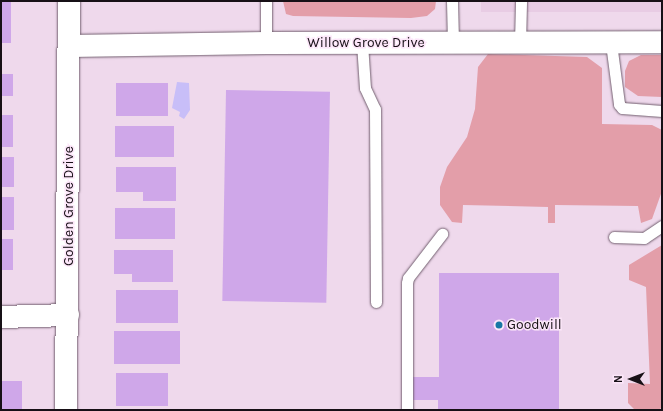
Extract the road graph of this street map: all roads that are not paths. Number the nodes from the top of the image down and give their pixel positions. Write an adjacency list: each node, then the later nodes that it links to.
1 (70, 1): 11 (street, Golden Grove Drive)
2 (266, 1): 6 (lane)
3 (452, 1): 8 (lane)
4 (521, 1): 9 (lane)
5 (662, 42): 10 (street, Willow Grove Drive)
6 (266, 43): 7 (street, Willow Grove Drive); 11 (street, Willow Grove Drive)
7 (362, 43): 8 (street, Willow Grove Drive); 16 (lane)
8 (453, 43): 9 (street, Willow Grove Drive)
9 (520, 43): 10 (street, Willow Grove Drive)
10 (611, 43): 12 (lane)
11 (70, 46): 17 (street, Golden Grove Drive)
12 (662, 111)
13 (662, 226): 15 (lane)
14 (442, 234): 20 (lane)
15 (614, 237)
16 (376, 302)
17 (68, 315): 18 (street); 19 (street, Golden Grove Drive)
18 (1, 317)
19 (66, 410)
20 (407, 410)

